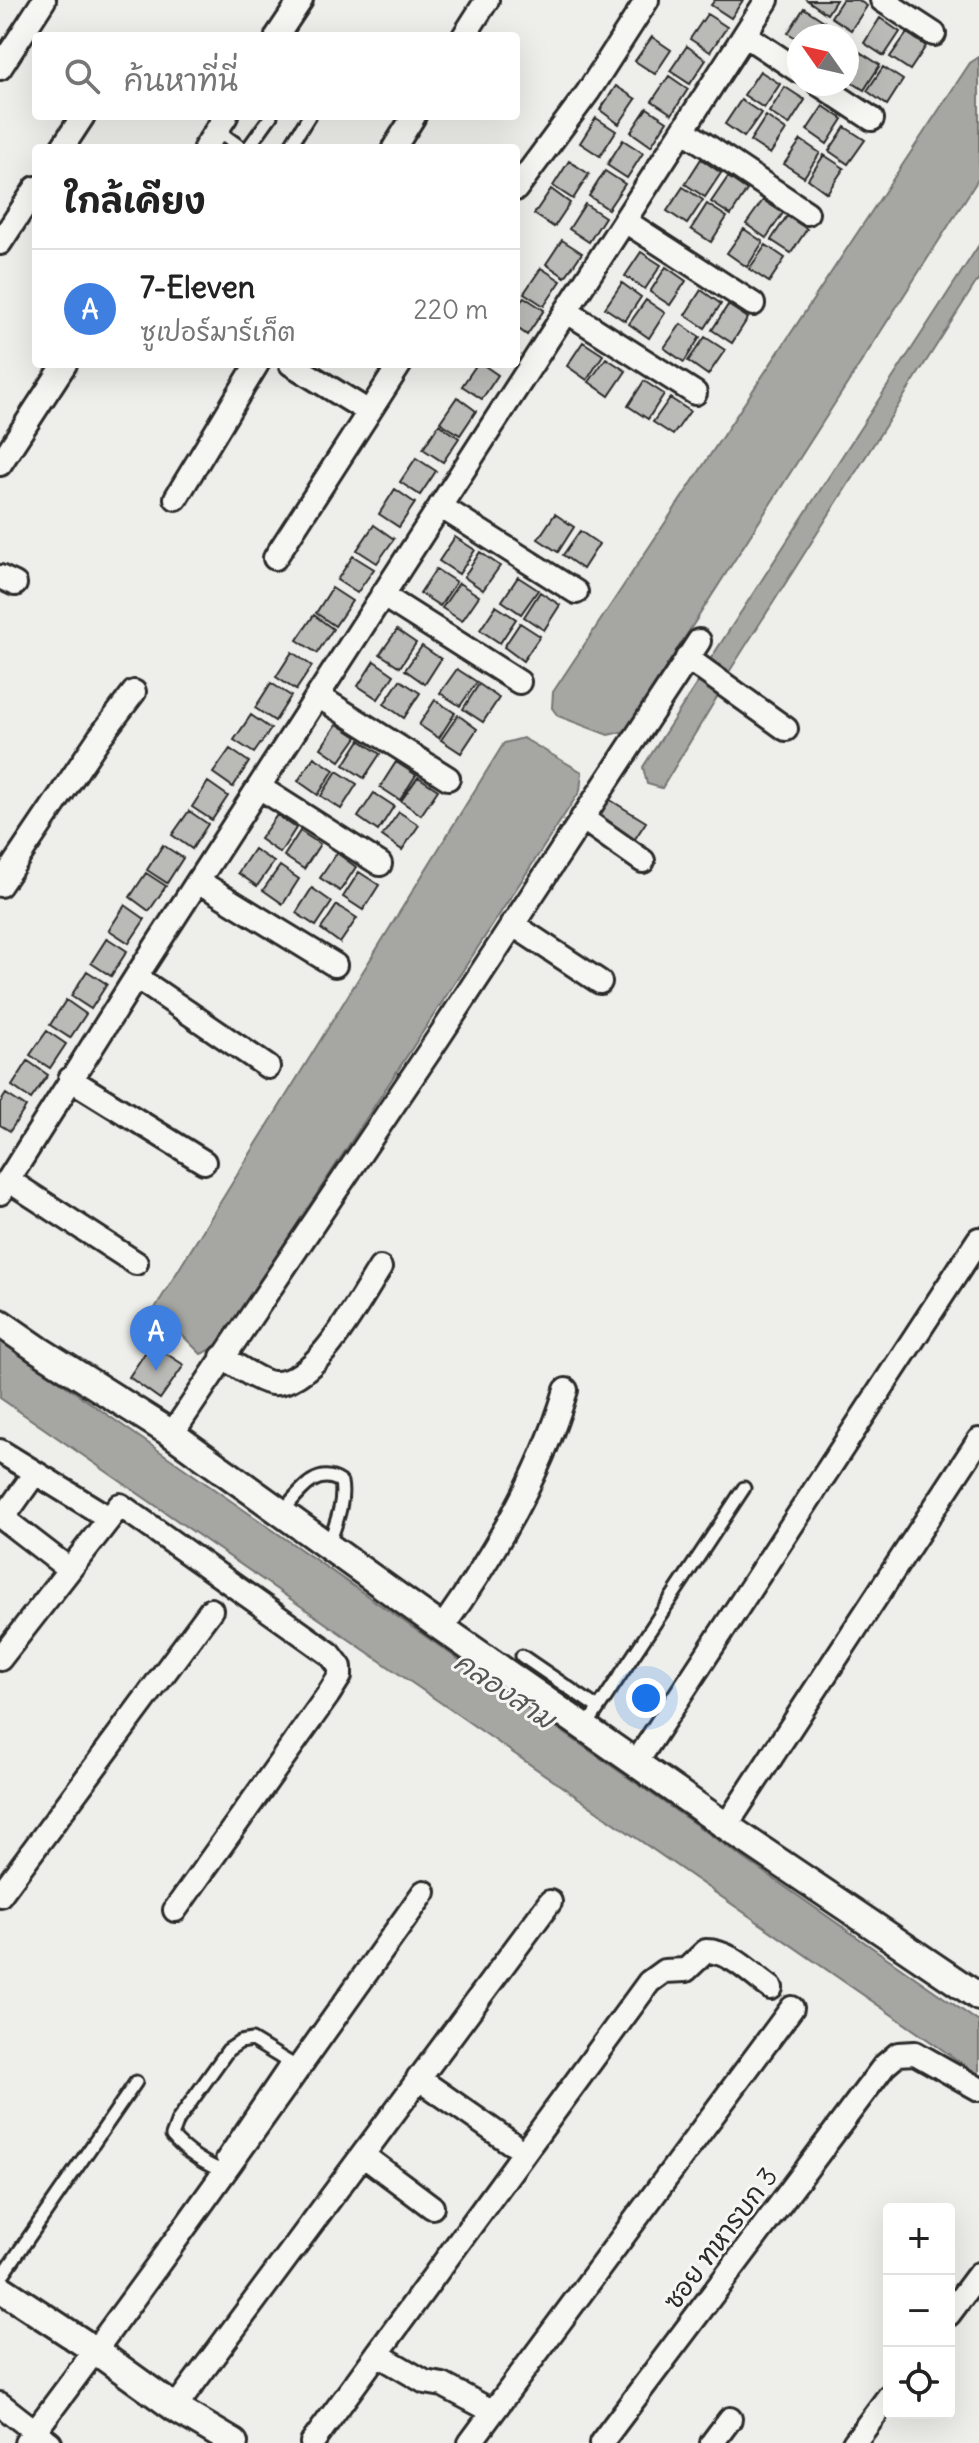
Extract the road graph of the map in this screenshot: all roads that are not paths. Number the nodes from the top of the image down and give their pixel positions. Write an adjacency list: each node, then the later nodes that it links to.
1 (44, 0): 12 (street)
2 (301, 0): 7 (street)
3 (487, 0): 8 (street)
4 (647, 0): 26 (street)
5 (767, 0): 10 (street)
6 (882, 0): 9 (street)
7 (280, 32)
8 (467, 32)
9 (934, 34)
10 (745, 35): 11 (street); 19 (street)
11 (787, 63)
12 (0, 68)
13 (837, 96): 14 (street)
14 (872, 119)
15 (80, 120): 21 (street)
16 (268, 120): 23 (lane)
17 (306, 120): 24 (lane)
18 (412, 120): 25 (street)
19 (683, 130): 28 (street); 29 (street)
20 (216, 131): 22 (lane)
21 (65, 144)
22 (238, 144)
23 (248, 144)
24 (292, 144)
25 (396, 144)
26 (520, 184)
27 (32, 194): 30 (street)
28 (807, 213)
29 (625, 221): 31 (street); 32 (street)
30 (0, 243)
31 (753, 304)
32 (566, 311): 37 (street); 41 (street)
33 (62, 368): 39 (street)
34 (255, 368): 40 (street)
35 (298, 368): 38 (street)
36 (397, 368): 38 (street)
37 (695, 393)
38 (369, 412): 42 (street)
39 (0, 464)
40 (176, 498)
41 (440, 506): 43 (street); 44 (street)
42 (275, 558)
43 (576, 592)
44 (382, 595): 45 (street); 47 (street)
45 (519, 682)
46 (134, 692): 55 (street)
47 (318, 696): 49 (street); 50 (street)
48 (786, 729): 51 (street)
49 (448, 778)
50 (259, 787): 53 (street); 54 (street)
51 (582, 818): 52 (street); 56 (street)
52 (643, 861)
53 (380, 864)
54 (198, 881): 57 (street); 58 (street)
55 (0, 885)
56 (512, 924): 59 (street); 68 (street)
57 (335, 965)
58 (136, 977): 60 (street); 61 (street)
59 (600, 982)
60 (268, 1067)
61 (70, 1079): 62 (street); 63 (street)
62 (204, 1162)
63 (4, 1187): 65 (street)
64 (979, 1239): 85 (street)
65 (136, 1263)
66 (380, 1268): 68 (street)
67 (0, 1323): 70 (street)
68 (222, 1357): 70 (street)
69 (566, 1390): 81 (street)
70 (172, 1434): 75 (street)
71 (979, 1440): 86 (street)
72 (0, 1451): 73 (street)
73 (35, 1473): 76 (street); 77 (street)
74 (744, 1488): 84 (lane)
75 (282, 1512): 78 (street); 78 (lane)
76 (2, 1517): 79 (street)
77 (109, 1518): 79 (street); 90 (street)
78 (328, 1545): 81 (street)
79 (69, 1569): 83 (street)
80 (211, 1610): 88 (street)
81 (442, 1628): 84 (street)
82 (522, 1656): 84 (lane)
83 (0, 1659)
84 (592, 1718): 85 (street)
85 (636, 1763): 86 (street)
86 (726, 1826): 92 (street)
87 (424, 1892): 94 (street)
88 (0, 1895)
89 (550, 1902): 95 (street)
90 (175, 1910)
91 (771, 1988): 106 (street)
92 (979, 1997)
93 (792, 2008): 110 (street)
94 (293, 2065): 100 (street); 100 (lane)
95 (418, 2078): 98 (street); 99 (street)
96 (136, 2082): 103 (lane)
97 (979, 2089): 116 (street, ซอย ทหารบก 3)
98 (511, 2143)
99 (364, 2156): 101 (street); 109 (street)
100 (220, 2170): 105 (street)
101 (432, 2207)
102 (979, 2274): 104 (street)
103 (1, 2290): 105 (street)
104 (955, 2306)
105 (96, 2351): 109 (street); 112 (street)
106 (377, 2354): 110 (street); 114 (street)
107 (0, 2404): 112 (street)
108 (883, 2404): 118 (street)
109 (175, 2408): 113 (street)
110 (492, 2411): 115 (street)
111 (730, 2419): 117 (street)
112 (37, 2439)
113 (228, 2442)
114 (312, 2443)
115 (470, 2443)
116 (601, 2443)
117 (712, 2443)
118 (854, 2443)

